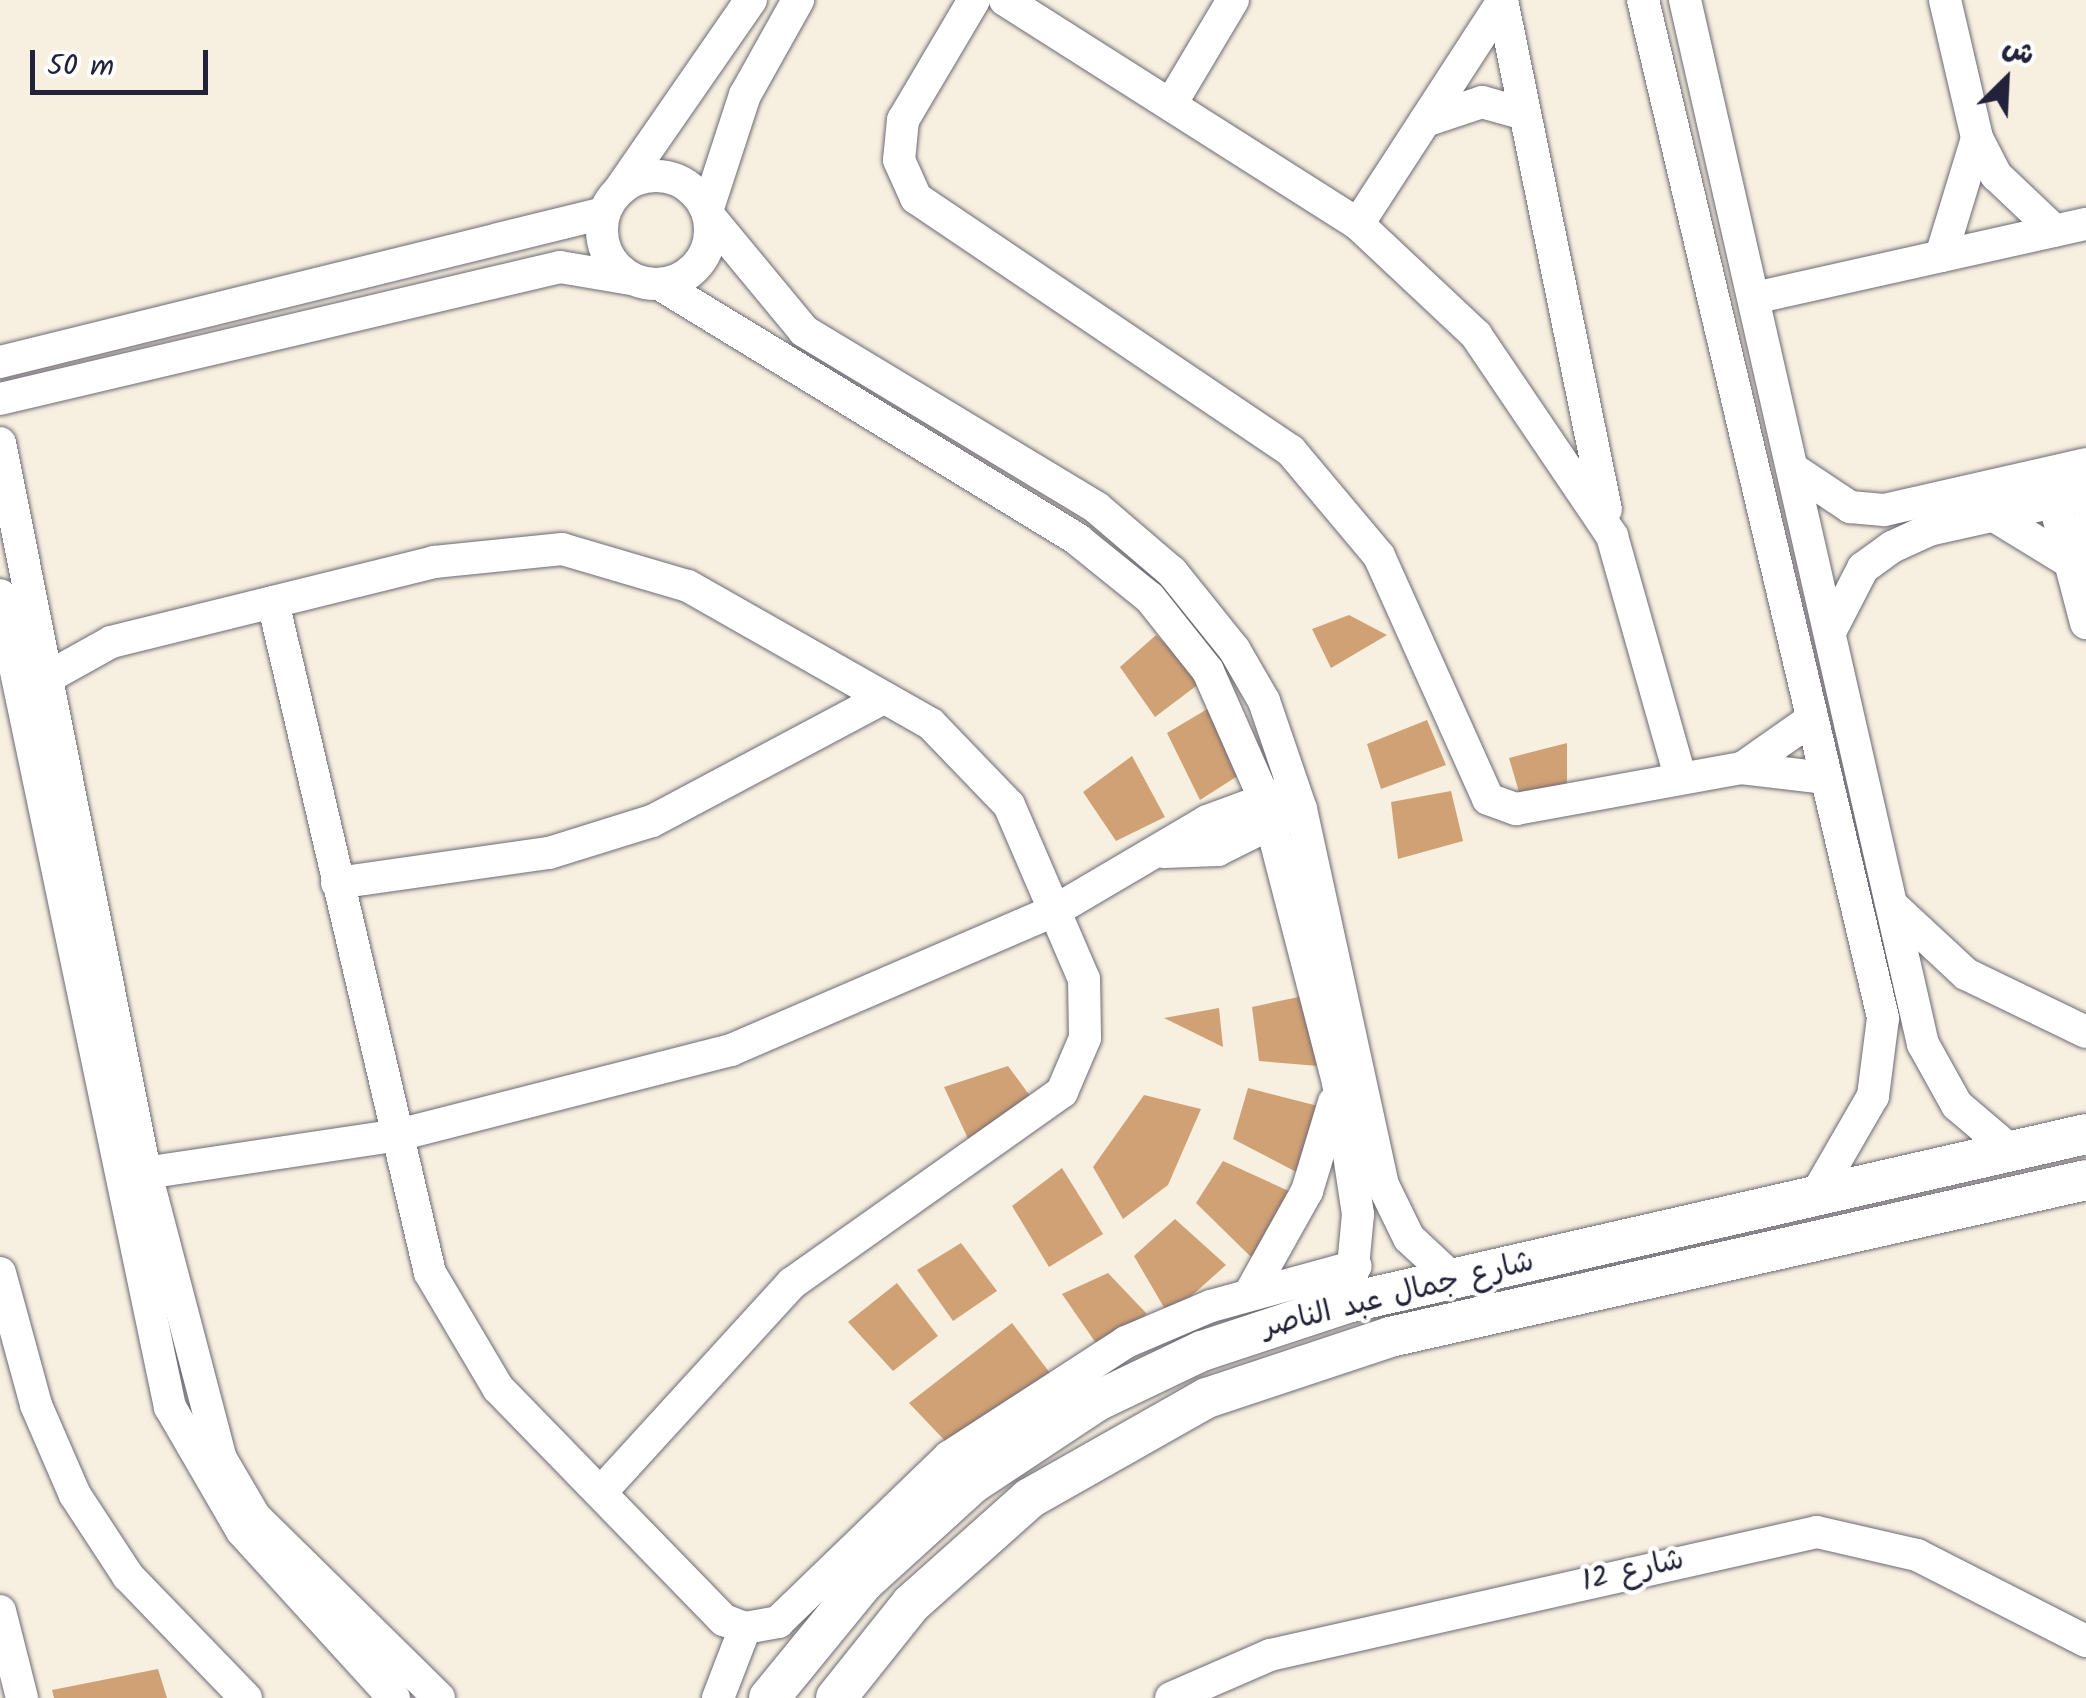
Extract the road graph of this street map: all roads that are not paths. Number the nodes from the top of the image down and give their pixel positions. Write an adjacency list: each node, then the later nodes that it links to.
1 (751, 0): 15 (street)
2 (798, 0): 17 (street)
3 (974, 0): 45 (street)
4 (1006, 0): 10 (street)
5 (1232, 0): 10 (street)
6 (1643, 0): 16 (street)
7 (1686, 0): 14 (street)
8 (1945, 0): 13 (street)
9 (1502, 1): 11 (street); 12 (street)
10 (1171, 104): 18 (street)
11 (1521, 113): 12 (street); 33 (street)
12 (1425, 120): 18 (street)
13 (1977, 138): 19 (street); 20 (street)
14 (1732, 200): 16 (street); 22 (street)
15 (611, 202): 17 (street); 21 (street); 23 (street)
16 (1692, 208): 43 (street)
17 (708, 214): 21 (street); 47 (street)
18 (1358, 224): 33 (street)
19 (2071, 227): 20 (street)
20 (1941, 256): 22 (street)
21 (646, 282): 24 (street); 47 (street)
22 (1754, 298): 28 (street)
23 (0, 362)
24 (1, 399): 25 (street)
25 (0, 433)
26 (0, 443): 30 (street)
27 (2086, 464): 29 (street)
28 (1793, 469): 29 (street); 39 (street)
29 (2063, 490): 31 (street); 34 (street)
30 (4, 501): 37 (street)
31 (1994, 515): 34 (street); 39 (street)
32 (2086, 525): 34 (street)
33 (1612, 536): 45 (street)
34 (2070, 564): 38 (street)
35 (0, 595): 60 (street)
36 (273, 602): 40 (street); 42 (street); 48 (street)
37 (37, 618): 40 (street); 41 (street)
38 (2086, 623)
39 (1830, 632): 49 (street)
40 (110, 642): 41 (street)
41 (50, 676): 60 (street)
42 (882, 699): 48 (street); 50 (street)
43 (1812, 720): 44 (street); 46 (street)
44 (1741, 768): 45 (street); 46 (street)
45 (1680, 777)
46 (1826, 778): 52 (street)
47 (1283, 805): 50 (street); 54 (street); 58 (street)
48 (337, 883): 56 (street)
49 (1895, 908): 51 (street); 53 (street)
50 (1056, 910): 56 (street); 66 (street)
51 (1915, 1010): 52 (street); 57 (street)
52 (1882, 1018): 61 (street)
53 (2086, 1032)
54 (1338, 1082): 58 (street); 65 (street)
55 (2086, 1134): 57 (main road, شارع جمال عبد الناصر)
56 (394, 1136): 60 (street); 66 (street)
57 (2010, 1151): 61 (main road, شارع جمال عبد الناصر)
58 (1364, 1160): 63 (street); 64 (street)
59 (2086, 1180): 78 (main road, شارع جمال عبد الناصر)
60 (146, 1196): 72 (street)
61 (1814, 1198): 63 (main road, شارع جمال عبد الناصر)
62 (0, 1274): 74 (street)
63 (1452, 1279): 64 (main road, شارع جمال عبد الناصر)
64 (1352, 1284): 65 (street); 77 (main road, شارع جمال عبد الناصر)
65 (1250, 1293): 68 (street)
66 (602, 1492): 68 (street)
67 (0, 1611): 73 (street)
68 (745, 1628): 76 (street)
69 (2054, 1630): 70 (street, شارع 12); 71 (street); 79 (street, شارع 12)
70 (2086, 1641)
71 (2086, 1662)
72 (396, 1686): 75 (street)
73 (22, 1698)
74 (246, 1698)
75 (439, 1698)
76 (718, 1698)
77 (769, 1698)
78 (836, 1698)
79 (1171, 1698)

